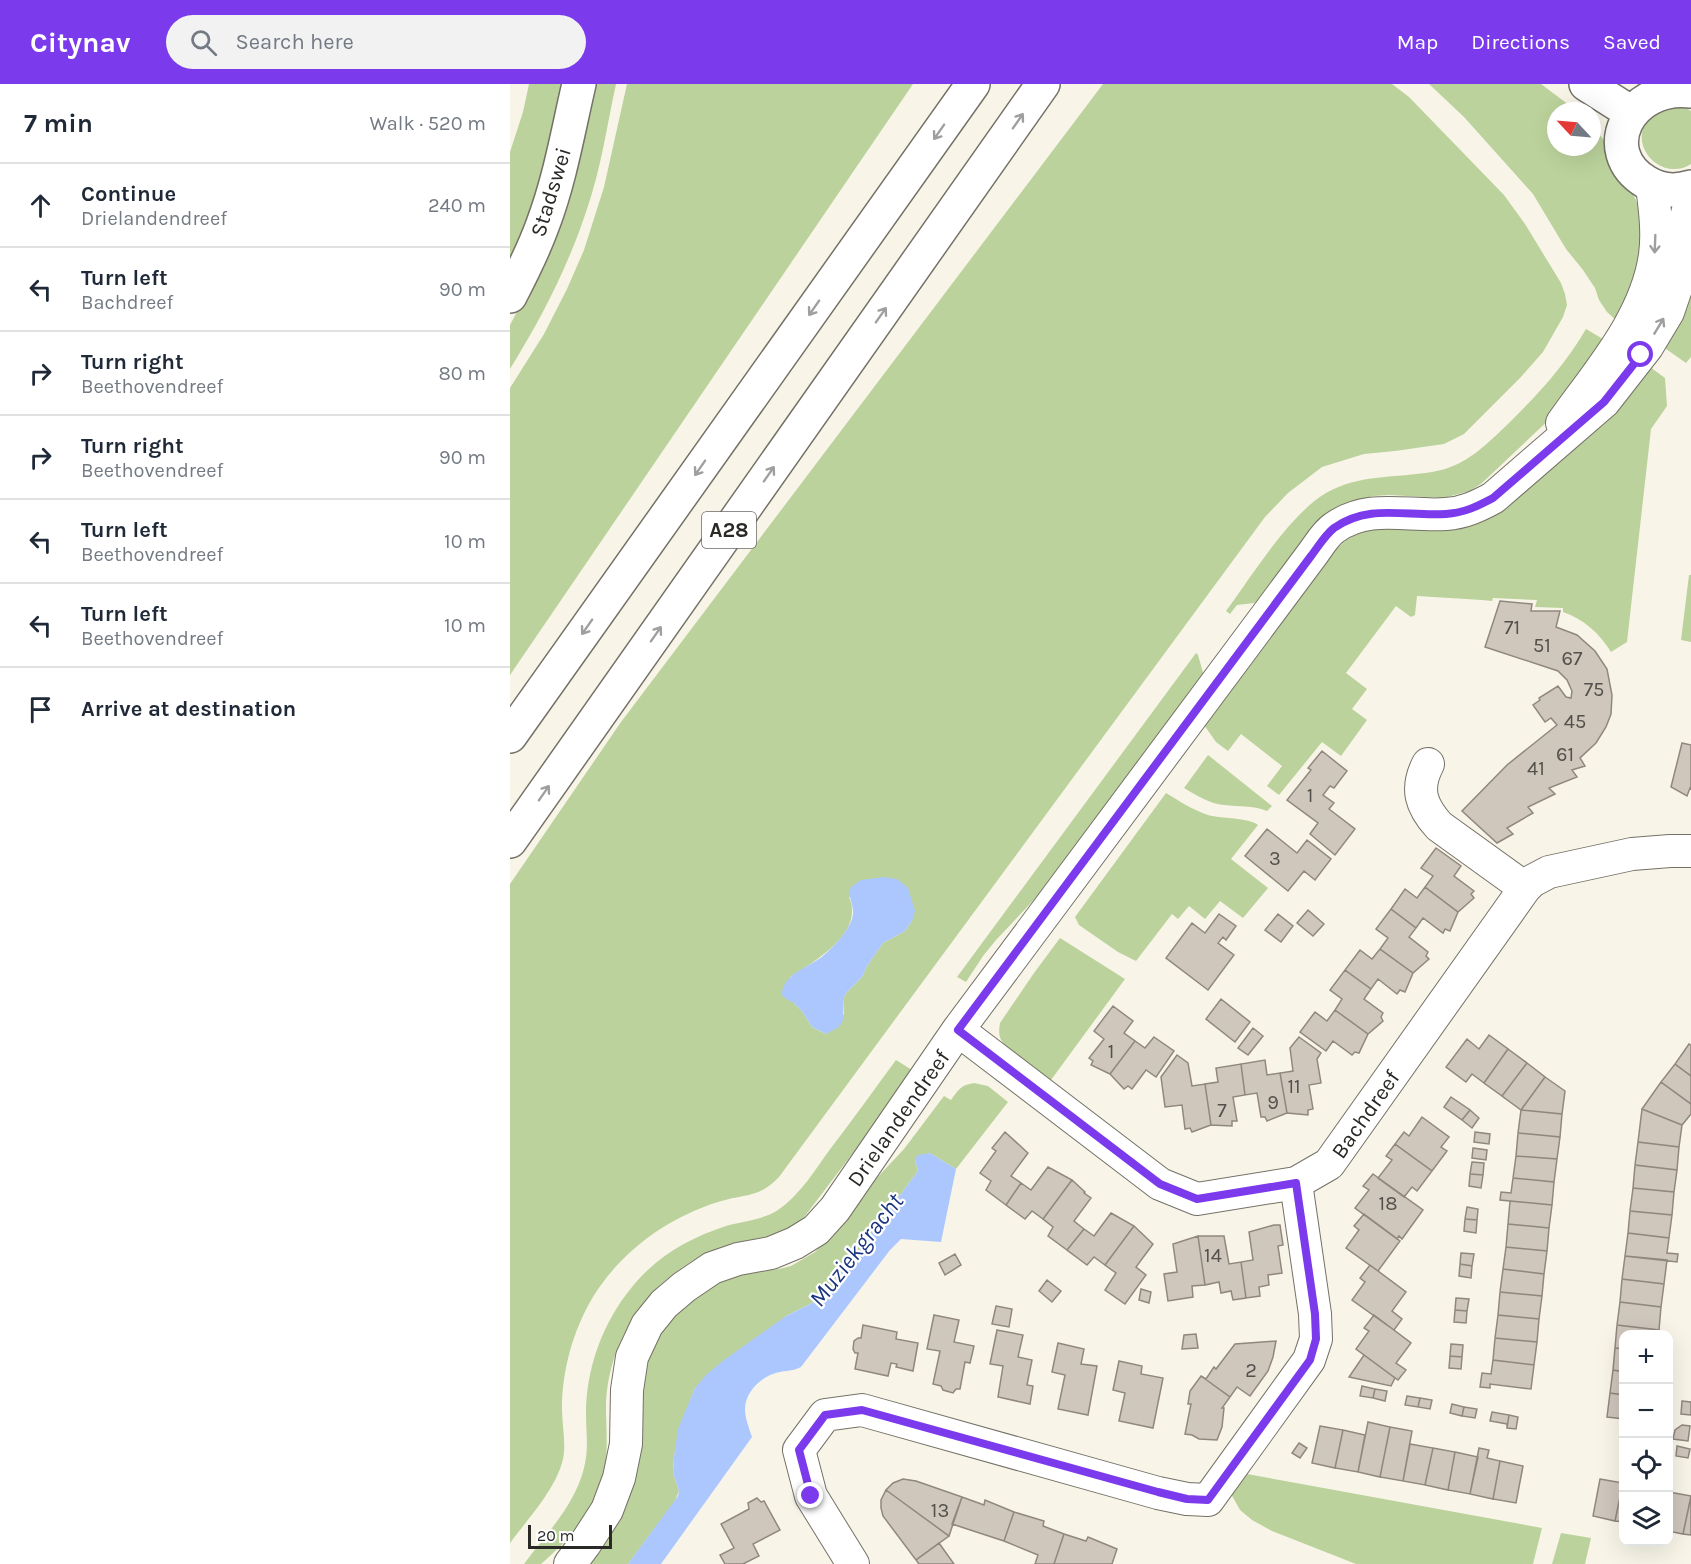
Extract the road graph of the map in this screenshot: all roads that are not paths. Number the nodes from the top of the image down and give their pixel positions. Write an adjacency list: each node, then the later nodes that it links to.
1 (579, 84): 10 (main road, Stadswei)
2 (973, 84): 12 (main road, A28, one-way to 12)
3 (1043, 84): 14 (main road, A28, one-way to 3)
4 (1586, 84): 6 (main road)
5 (1691, 91): 6 (main road)
6 (1630, 112): 7 (main road)
7 (1652, 186): 8 (main road); 11 (street, Drielandendreef, one-way to 11)
8 (1691, 187)
9 (1691, 198): 11 (street, Drielandendreef, one-way to 9)
10 (510, 296)
11 (1535, 460): 17 (street, Drielandendreef)
12 (510, 736)
13 (1428, 764): 16 (street)
14 (510, 841)
15 (1691, 851): 16 (street, Bachdreef)
16 (1525, 888): 18 (street, Bachdreef)
17 (958, 1030): 18 (street, Bachdreef); 19 (street, Drielandendreef)
18 (1296, 1183): 20 (street)
19 (570, 1564)
20 (853, 1564)

